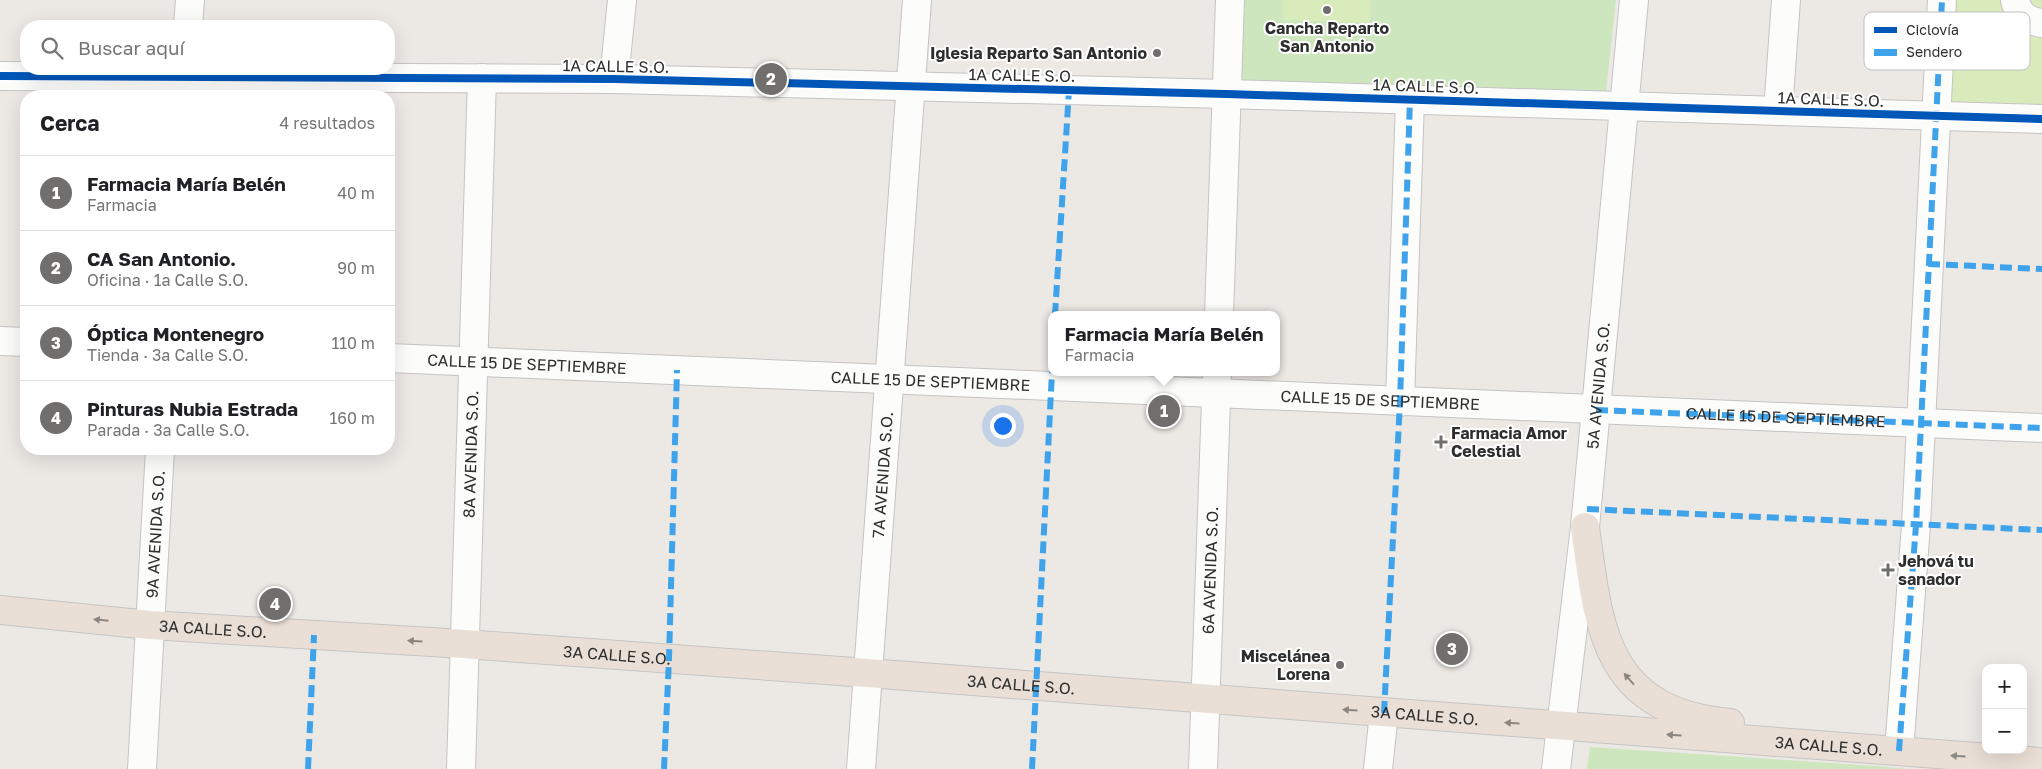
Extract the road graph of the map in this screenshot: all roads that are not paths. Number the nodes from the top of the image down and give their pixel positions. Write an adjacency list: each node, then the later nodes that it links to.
1 (190, 0): 9 (street)
2 (622, 0): 13 (street)
3 (918, 0): 15 (street, 7A AVENIDA S.O.)
4 (1230, 0): 16 (street)
5 (1634, 0): 18 (street, 5A AVENIDA S.O.)
6 (1786, 0): 19 (street)
7 (2015, 0): 8 (street)
8 (2020, 12)
9 (188, 20)
10 (1938, 70): 20 (street)
11 (0, 76): 14 (street, 1A CALLE S.O.)
12 (482, 78): 13 (street, 1A CALLE S.O.); 14 (street, 1A CALLE S.O.); 26 (street, 8A AVENIDA S.O.)
13 (614, 79): 15 (street, 1A CALLE S.O.)
14 (183, 81)
15 (911, 86): 16 (street, 1A CALLE S.O.); 27 (street, 7A AVENIDA S.O.)
16 (1227, 94): 17 (street, 1A CALLE S.O.); 22 (street)
17 (1410, 99): 18 (street, 1A CALLE S.O.); 29 (street)
18 (1624, 106): 19 (street, 1A CALLE S.O.); 30 (street, 5A AVENIDA S.O.)
19 (1778, 111): 20 (street, 1A CALLE S.O.)
20 (1935, 116): 21 (street, 1A CALLE S.O.); 31 (street)
21 (2042, 119)
22 (1219, 311)
23 (0, 341): 24 (street)
24 (20, 342)
25 (395, 358): 26 (street, CALLE 15 DE SEPTIEMBRE)
26 (473, 362): 27 (street, CALLE 15 DE SEPTIEMBRE); 37 (street, 8A AVENIDA S.O.)
27 (890, 380): 28 (street, CALLE 15 DE SEPTIEMBRE); 38 (street, 7A AVENIDA S.O.)
28 (1217, 383): 29 (street, CALLE 15 DE SEPTIEMBRE); 39 (street, 6A AVENIDA S.O.)
29 (1400, 402): 30 (street, CALLE 15 DE SEPTIEMBRE)
30 (1596, 410): 31 (street, CALLE 15 DE SEPTIEMBRE); 34 (street, 5A AVENIDA S.O.)
31 (1920, 424): 32 (street, CALLE 15 DE SEPTIEMBRE); 43 (street)
32 (2042, 428)
33 (160, 455): 36 (street, 9A AVENIDA S.O.)
34 (1586, 527): 41 (street, 5A AVENIDA S.O.); 42 (highway, one-way to 34)
35 (0, 610): 36 (highway, 3A CALLE S.O., one-way to 35)
36 (150, 625): 37 (highway, 3A CALLE S.O., one-way to 36); 45 (street, 9A AVENIDA S.O.)
37 (464, 644): 38 (highway, 3A CALLE S.O.); 46 (street, 8A AVENIDA S.O.)
38 (868, 673): 39 (highway, 3A CALLE S.O.); 47 (street, 7A AVENIDA S.O.)
39 (1206, 699): 40 (highway, 3A CALLE S.O., one-way to 39); 48 (street, 6A AVENIDA S.O.)
40 (1384, 712): 41 (highway, 3A CALLE S.O., one-way to 40); 49 (street)
41 (1560, 726): 42 (highway, 3A CALLE S.O., one-way to 41); 50 (street, 5A AVENIDA S.O.)
42 (1856, 748): 43 (highway, 3A CALLE S.O.)
43 (1899, 751): 44 (highway, 3A CALLE S.O., one-way to 43)
44 (2042, 762)
45 (142, 769)
46 (461, 769)
47 (861, 769)
48 (1203, 769)
49 (1378, 769)
50 (1556, 769)

